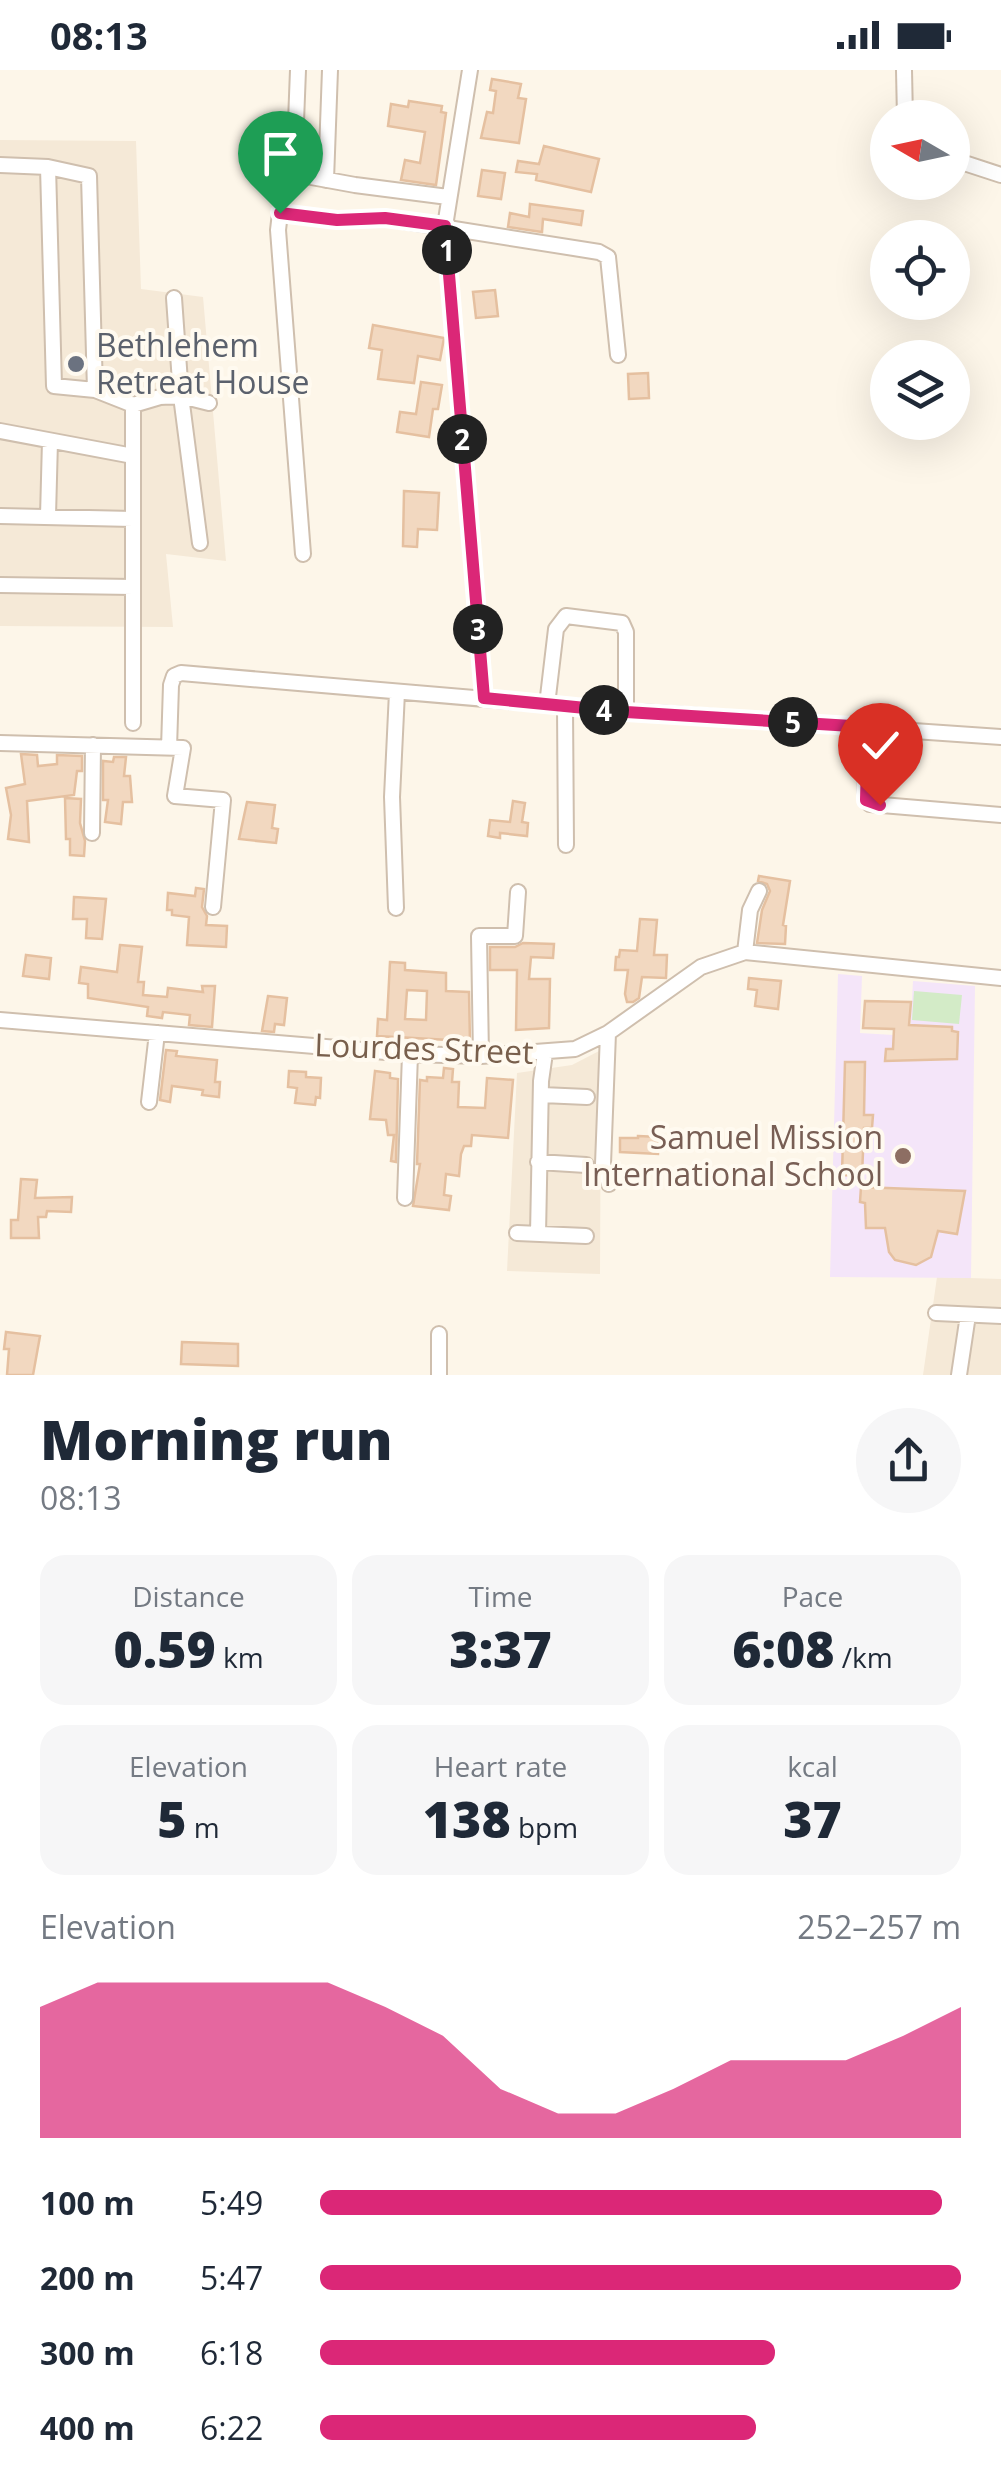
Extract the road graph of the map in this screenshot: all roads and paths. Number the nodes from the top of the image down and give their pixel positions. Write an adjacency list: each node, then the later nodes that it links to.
1 (298, 70): 10 (street)
2 (330, 70): 10 (street)
3 (470, 70): 11 (street)
4 (904, 70): 5 (street)
5 (905, 100)
6 (970, 165): 9 (street)
7 (0, 166): 8 (street)
8 (48, 167): 15 (street); 15 (street)
9 (1001, 175)
10 (326, 180): 11 (street)
11 (448, 196): 12 (street)
12 (445, 226): 14 (street); 26 (street); 30 (street)
13 (174, 298): 16 (street)
14 (618, 356)
15 (95, 390): 18 (street)
16 (181, 396): 17 (street); 18 (street); 25 (street)
17 (209, 402)
18 (133, 405): 21 (street)
19 (0, 431): 20 (street)
20 (50, 441): 21 (street); 23 (street)
21 (134, 456): 24 (street)
22 (0, 516): 23 (street)
23 (48, 516): 24 (street)
24 (133, 519): 28 (street)
25 (200, 542)
26 (303, 554)
27 (0, 585): 28 (street)
28 (133, 587): 34 (street)
29 (397, 692): 30 (street); 39 (street); 46 (street)
30 (484, 698): 31 (street)
31 (547, 705): 32 (street); 33 (street)
32 (566, 707): 33 (street); 42 (street)
33 (626, 712): 35 (street)
34 (133, 724)
35 (868, 727): 36 (street); 40 (street)
36 (1001, 737)
37 (0, 743): 38 (street)
38 (93, 745): 39 (street); 41 (street)
39 (169, 748): 45 (street)
40 (1001, 815)
41 (92, 833)
42 (566, 845)
43 (759, 891): 47 (street)
44 (518, 892): 54 (street)
45 (213, 907)
46 (396, 908)
47 (745, 952): 48 (street, Lourdes Street); 50 (street, Lourdes Street)
48 (1001, 978)
49 (0, 1020): 51 (street, Lourdes Street)
50 (608, 1032): 52 (street, Lourdes Street); 60 (street)
51 (157, 1033): 53 (street, Lourdes Street); 57 (street)
52 (545, 1053): 54 (street, Lourdes Street); 55 (street)
53 (410, 1054): 54 (street, Lourdes Street); 61 (street)
54 (481, 1056)
55 (542, 1095): 56 (street); 58 (street)
56 (587, 1097)
57 (149, 1102)
58 (538, 1162): 59 (street); 63 (street)
59 (586, 1165)
60 (609, 1184)
61 (405, 1198)
62 (517, 1233): 63 (street)
63 (538, 1234): 64 (street)
64 (586, 1236)
65 (936, 1313): 66 (street)
66 (968, 1314): 67 (street); 70 (street)
67 (1001, 1316)
68 (439, 1334): 69 (street)
69 (439, 1375)
70 (959, 1375)

